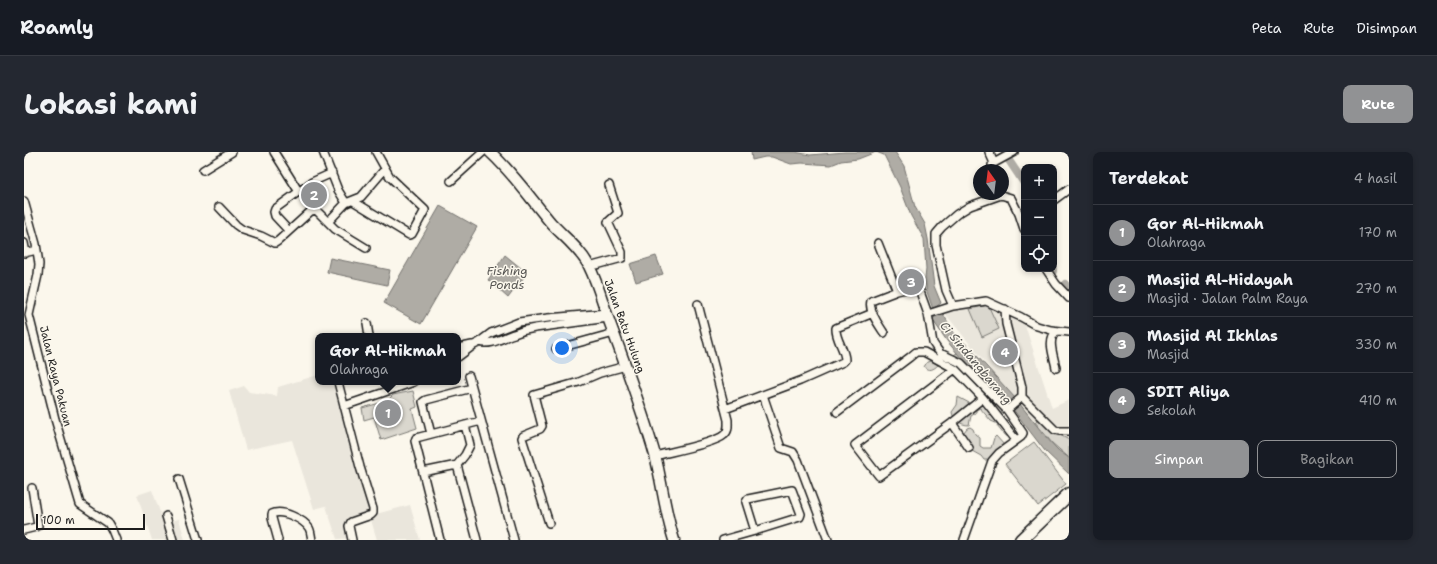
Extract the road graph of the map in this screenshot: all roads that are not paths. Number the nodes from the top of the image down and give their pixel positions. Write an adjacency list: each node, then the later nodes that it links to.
1 (232, 152): 12 (street)
2 (274, 152): 17 (street)
3 (323, 152): 13 (street)
4 (376, 152): 11 (street)
5 (484, 152): 14 (street)
6 (490, 152): 32 (street, Jalan Batu Hulung)
7 (989, 152): 9 (street)
8 (1013, 153): 10 (street)
9 (993, 164)
10 (996, 164)
11 (384, 169): 22 (street); 22 (street)
12 (203, 170)
13 (332, 173): 17 (street); 22 (street)
14 (451, 181)
15 (609, 185): 32 (street)
16 (1069, 189): 19 (street)
17 (299, 192): 26 (street)
18 (1009, 197): 24 (street)
19 (1057, 198)
20 (985, 200): 37 (street)
21 (24, 201): 30 (street, Jalan Raya Pakuan)
22 (350, 202): 25 (street)
23 (219, 207): 26 (street)
24 (1021, 220)
25 (328, 222): 26 (street); 29 (street)
26 (289, 231)
27 (24, 243): 31 (street)
28 (878, 243): 34 (street)
29 (366, 248)
30 (37, 250): 31 (street); 85 (street, Jalan Raya Pakuan)
31 (25, 253)
32 (589, 267): 41 (street, Jalan Batu Hulung)
33 (1048, 272): 35 (street)
34 (897, 291): 39 (street); 40 (street)
35 (1069, 298)
36 (698, 304): 64 (street)
37 (953, 306): 38 (street); 40 (street)
38 (1005, 309): 43 (street); 61 (street)
39 (872, 313): 47 (street); 59 (street)
40 (930, 314): 63 (street)
41 (607, 315): 46 (street, Jalan Batu Hulung); 48 (street)
42 (367, 323): 45 (street)
43 (1057, 331): 44 (street); 53 (street)
44 (1069, 332)
45 (369, 333)
46 (614, 333): 50 (street); 52 (street, Jalan Batu Hulung)
47 (884, 333)
48 (477, 344): 49 (street); 51 (street)
49 (461, 347)
50 (556, 349)
51 (461, 355)
52 (626, 366): 73 (street, Jalan Batu Hulung); 81 (street)
53 (1056, 368)
54 (955, 369): 60 (street); 65 (street); 67 (street)
55 (469, 376): 58 (street)
56 (339, 385): 62 (street)
57 (405, 385): 62 (street)
58 (472, 388): 66 (street); 70 (street)
59 (763, 396): 64 (street); 95 (street)
60 (983, 398): 67 (street); 71 (street)
61 (1019, 399): 63 (street); 69 (street)
62 (344, 406): 84 (street)
63 (1008, 408): 71 (street)
64 (725, 409): 73 (street)
65 (837, 412)
66 (481, 422): 68 (street); 92 (street)
67 (952, 423): 72 (street)
68 (465, 425): 70 (street); 74 (street)
69 (1069, 431)
70 (431, 434): 75 (street)
71 (1016, 440): 96 (street)
72 (969, 448)
73 (655, 456): 93 (street, Jalan Batu Hulung)
74 (457, 465): 75 (street); 91 (street)
75 (423, 472): 90 (street)
76 (179, 479): 87 (street)
77 (32, 488): 82 (street)
78 (1069, 494): 97 (highway)
79 (1069, 506): 98 (highway)
80 (166, 516): 86 (street)
81 (549, 523)
82 (24, 530)
83 (755, 531): 83 (street); 94 (street)
84 (352, 539)
85 (116, 540)
86 (173, 540)
87 (198, 540)
88 (278, 540): 89 (street)
89 (312, 540)
90 (440, 540)
91 (477, 540)
92 (514, 540)
93 (674, 540)
94 (723, 540)
95 (828, 540)
96 (964, 540)
97 (1021, 540)
98 (1032, 540)

